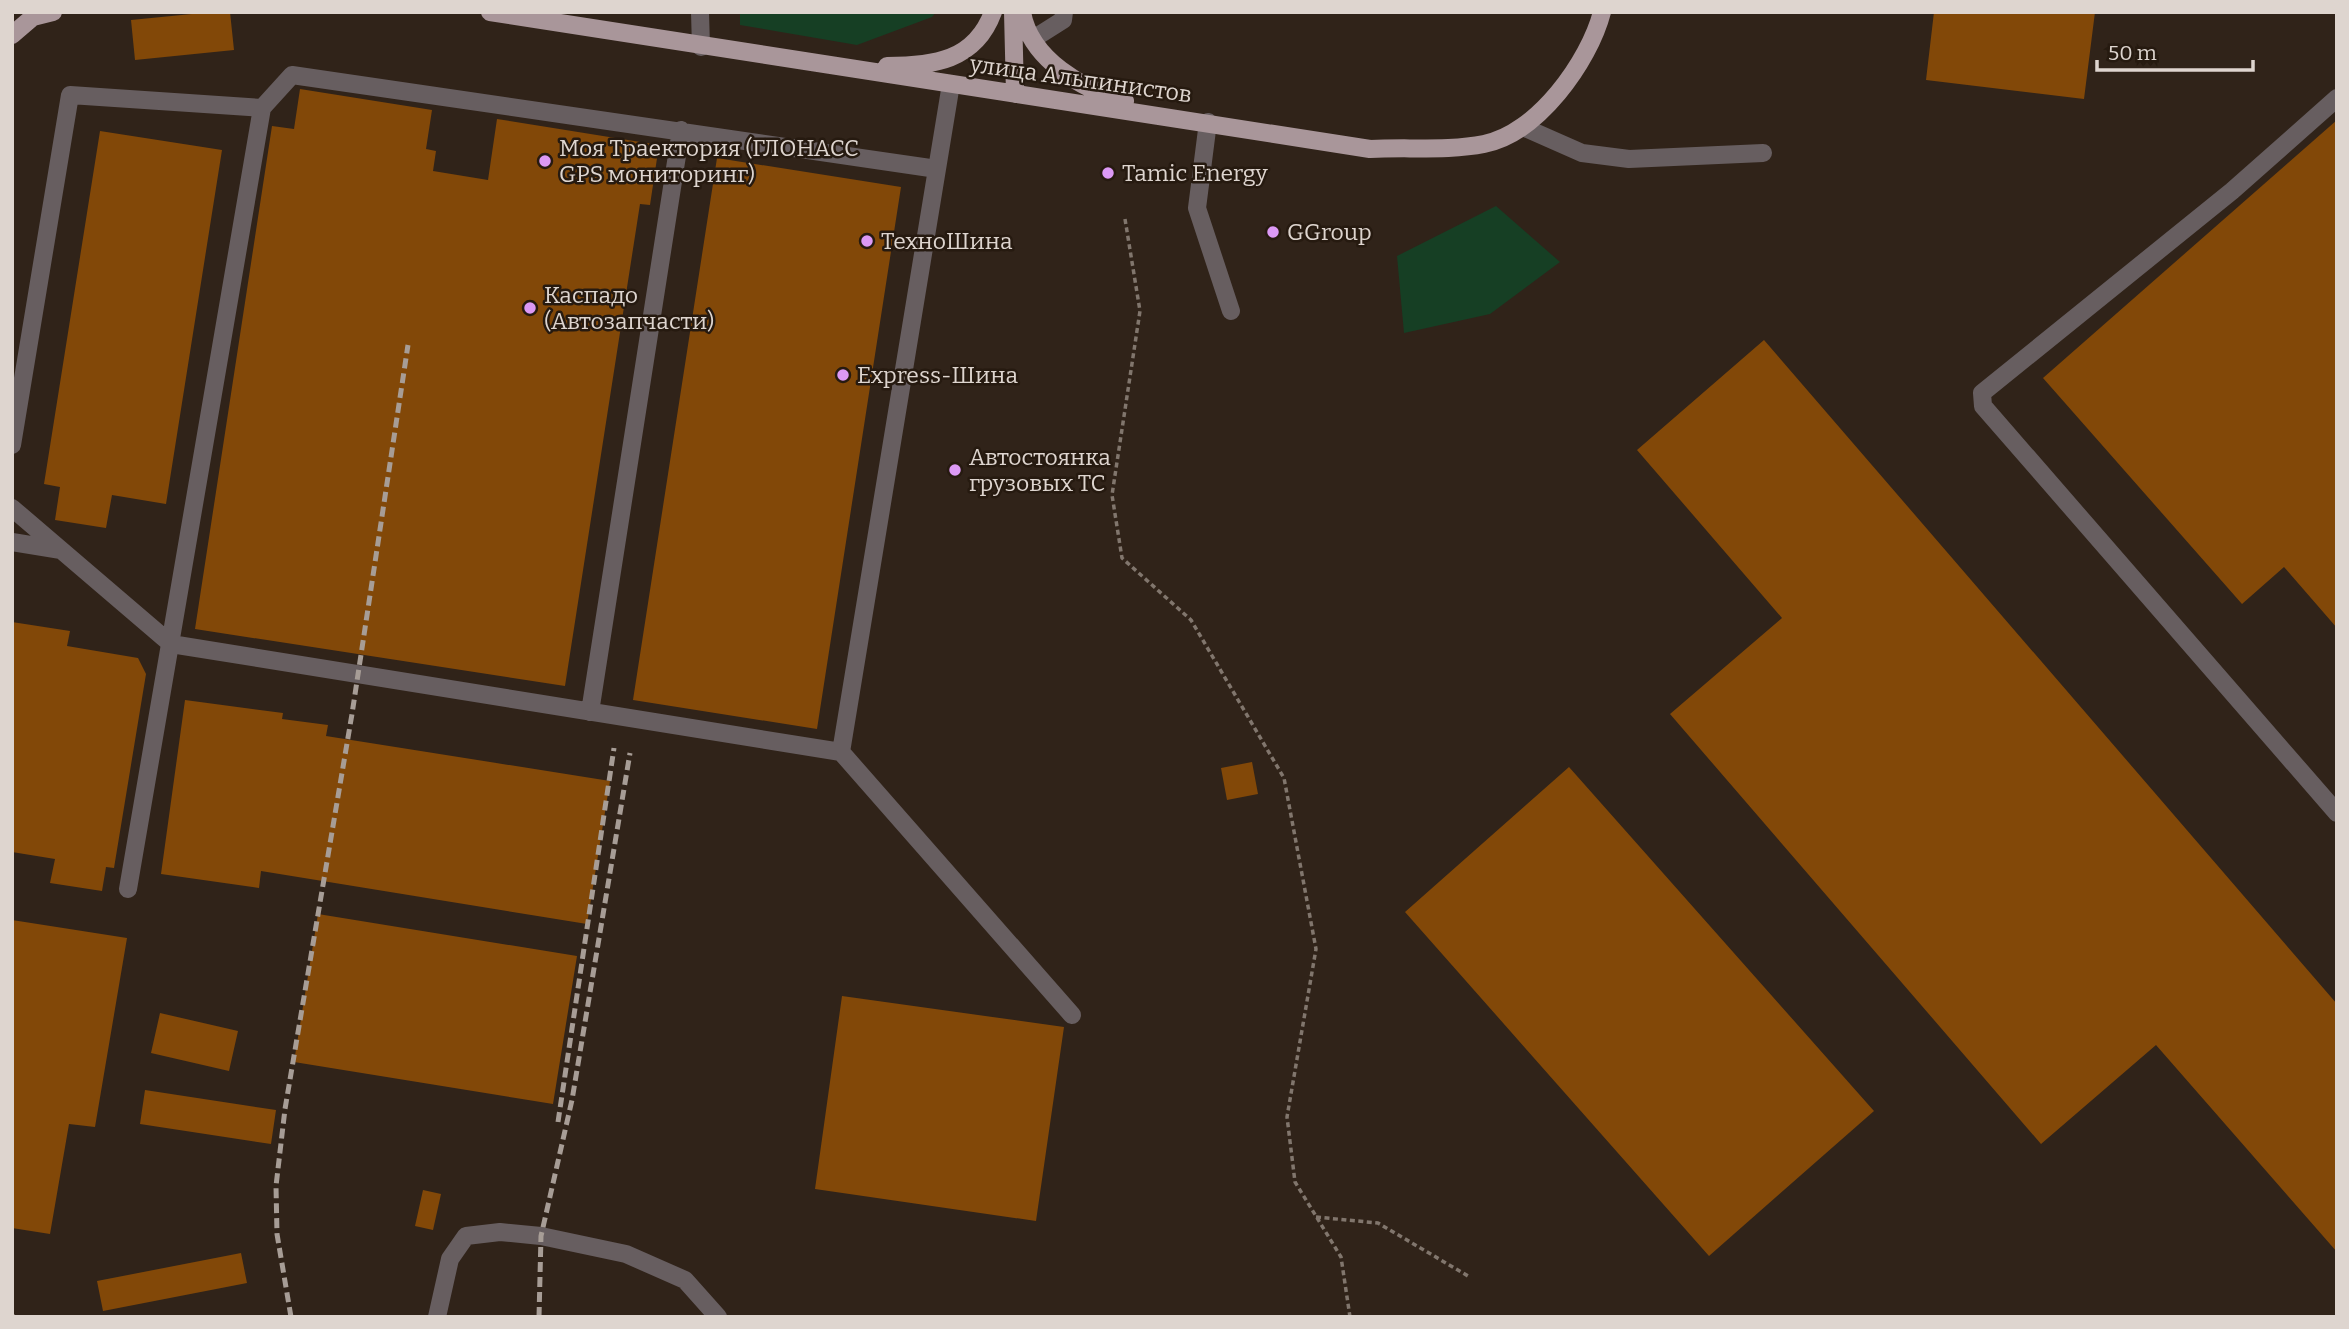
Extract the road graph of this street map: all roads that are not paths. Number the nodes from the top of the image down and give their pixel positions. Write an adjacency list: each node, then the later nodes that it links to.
1 (53, 12): 9 (main road)
2 (490, 12): 12 (main road, улица Альпинистов)
3 (701, 12): 12 (street)
4 (993, 12): 13 (main road)
5 (1013, 12): 15 (main road)
6 (1022, 12): 11 (main road)
7 (1064, 12): 11 (street)
8 (1602, 12): 19 (main road, улица Альпинистов)
9 (30, 15): 10 (main road)
10 (12, 35)
11 (1033, 39): 18 (main road)
12 (701, 47): 13 (main road, улица Альпинистов)
13 (812, 65): 14 (main road, улица Альпинистов)
14 (951, 84): 15 (main road, улица Альпинистов); 22 (street)
15 (1015, 94): 18 (main road, улица Альпинистов)
16 (2337, 98): 31 (street)
17 (262, 108): 20 (street); 24 (street); 28 (street)
18 (1202, 121): 19 (main road, улица Альпинистов); 23 (street)
19 (1523, 127): 21 (street)
20 (681, 130): 22 (street); 29 (street)
21 (1763, 153)
22 (937, 169): 30 (street)
23 (1231, 311)
24 (12, 445)
25 (12, 508): 27 (street)
26 (12, 542): 27 (street)
27 (61, 550): 28 (street)
28 (171, 644): 29 (street); 32 (street)
29 (590, 712): 30 (street)
30 (841, 752): 33 (street)
31 (2337, 813)
32 (128, 889)
33 (1072, 1015)
34 (437, 1317): 35 (street)
35 (718, 1317)

